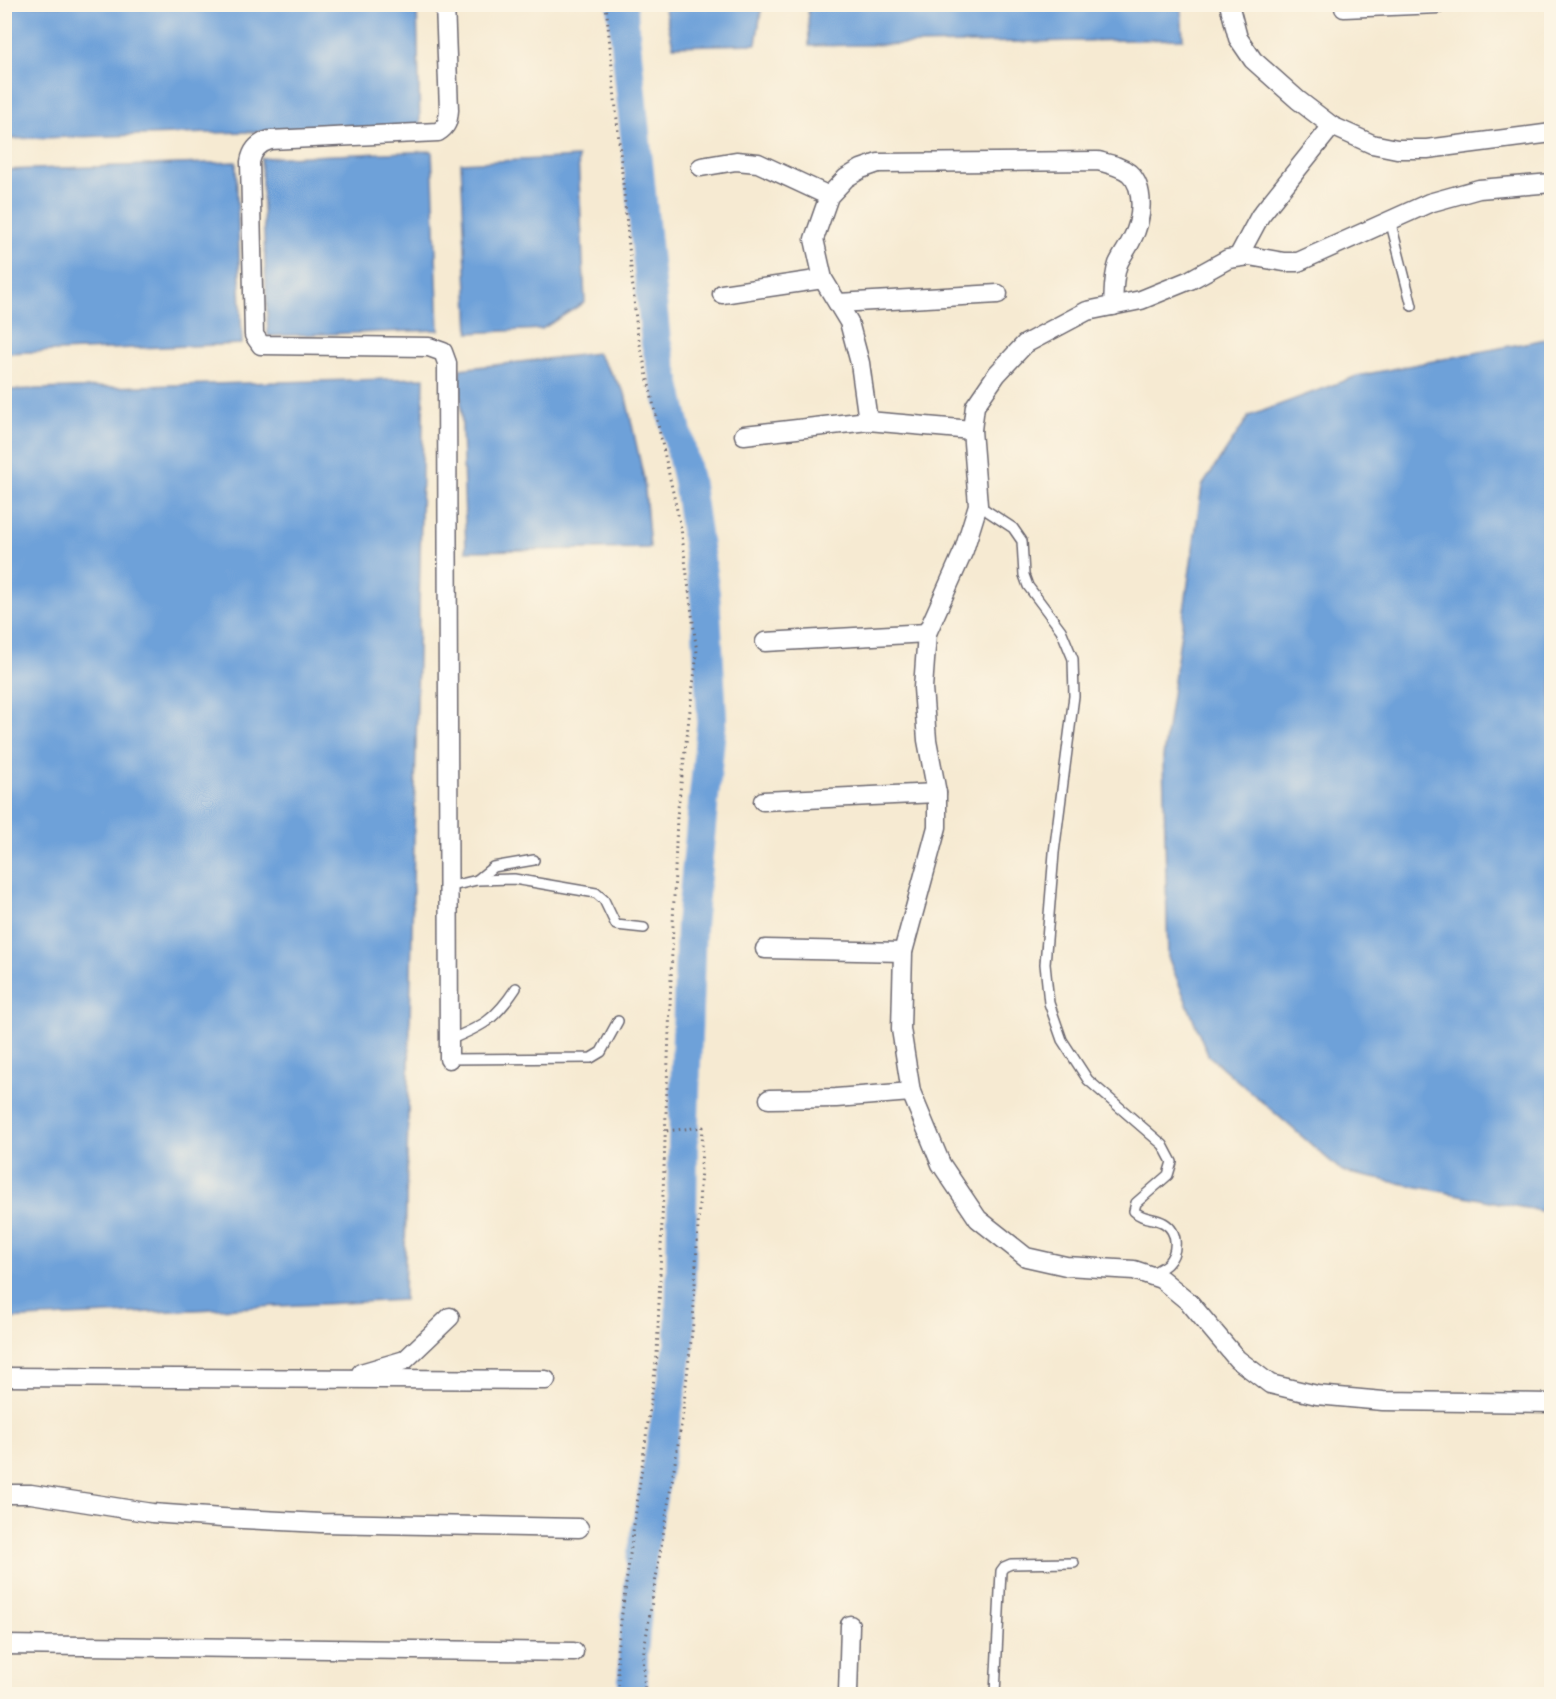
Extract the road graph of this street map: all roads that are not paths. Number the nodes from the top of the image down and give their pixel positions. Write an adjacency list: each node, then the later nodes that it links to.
1 (445, 4): 28 (street)
2 (1229, 4): 5 (street)
3 (1438, 4): 4 (street)
4 (1344, 8)
5 (1332, 126): 6 (street); 11 (street)
6 (1551, 133)
7 (701, 166): 9 (street)
8 (1551, 183): 10 (street)
9 (829, 196): 12 (street); 16 (street)
10 (1390, 220): 11 (street); 17 (lane)
11 (1239, 257): 16 (street)
12 (823, 279): 13 (street); 15 (street)
13 (722, 294)
14 (998, 294): 15 (street)
15 (838, 303): 18 (street)
16 (1113, 306): 19 (street)
17 (1412, 306)
18 (868, 421): 19 (street); 20 (street)
19 (972, 430): 21 (street)
20 (744, 435)
21 (978, 505): 22 (street); 37 (lane)
22 (927, 633): 23 (street); 24 (street)
23 (765, 642)
24 (937, 793): 25 (street); 31 (street)
25 (763, 801)
26 (534, 860): 27 (lane)
27 (477, 880): 28 (lane); 29 (lane)
28 (448, 886): 34 (street)
29 (644, 928)
30 (765, 949): 31 (street)
31 (903, 952): 35 (street)
32 (516, 988): 34 (lane)
33 (618, 1021): 34 (lane)
34 (449, 1049)
35 (912, 1092): 36 (street); 37 (street)
36 (769, 1099)
37 (1151, 1274): 42 (street)
38 (450, 1317): 40 (street)
39 (4, 1377): 40 (street)
40 (339, 1379): 41 (street)
41 (546, 1380)
42 (1551, 1403)
43 (4, 1494): 44 (street)
44 (579, 1528)
45 (1074, 1563): 50 (lane)
46 (850, 1625): 49 (street)
47 (4, 1645): 48 (street)
48 (574, 1652)
49 (848, 1695)
50 (995, 1695)

